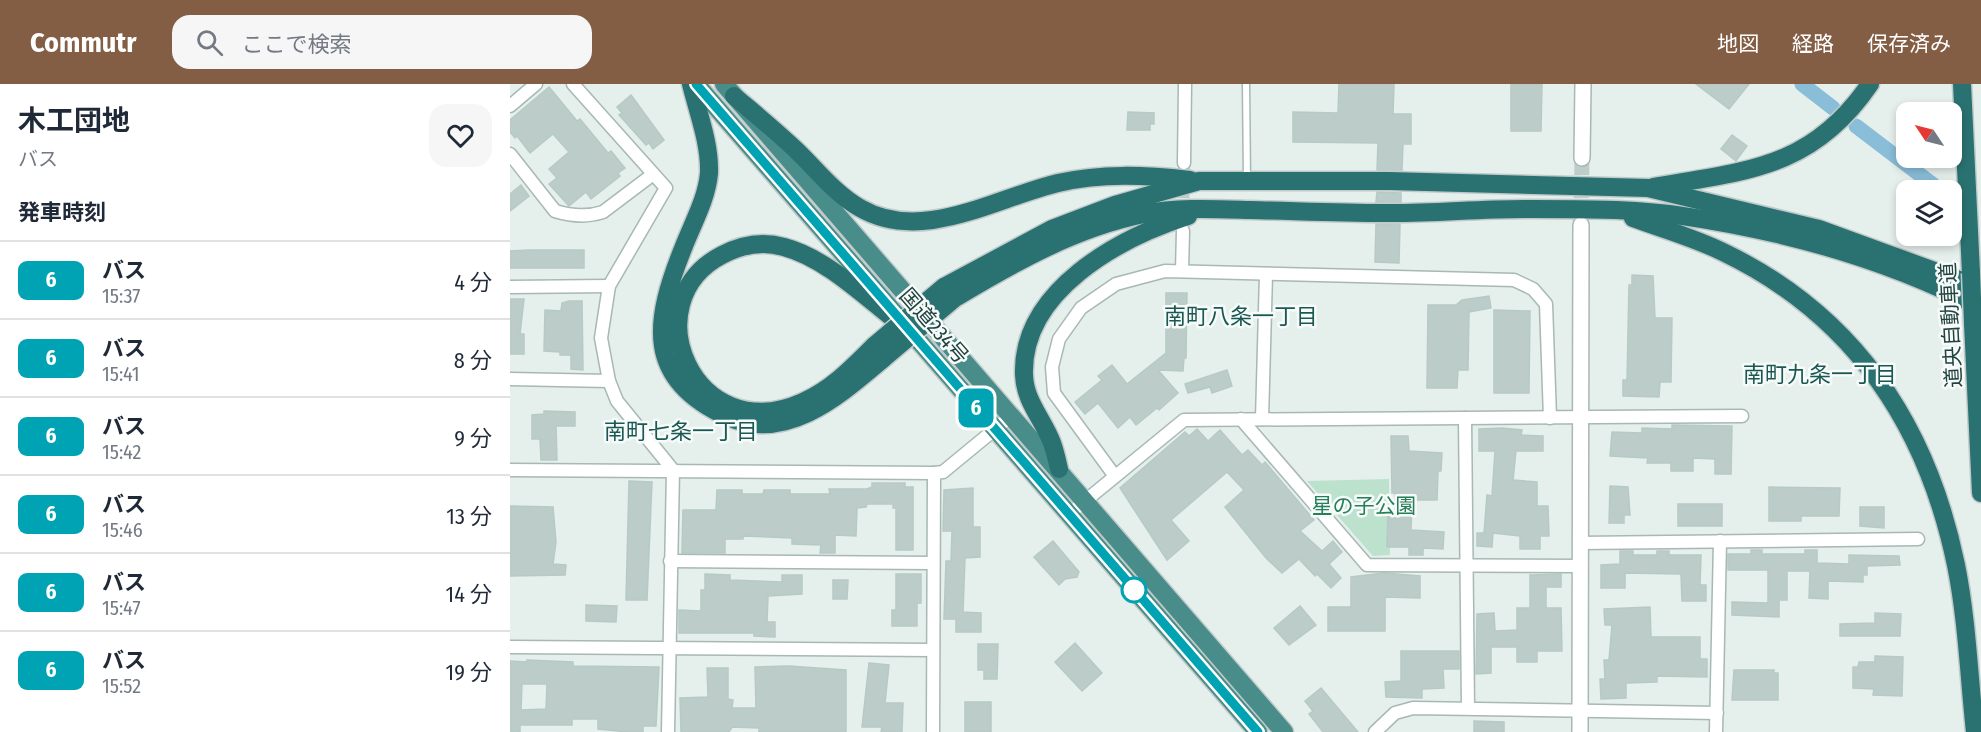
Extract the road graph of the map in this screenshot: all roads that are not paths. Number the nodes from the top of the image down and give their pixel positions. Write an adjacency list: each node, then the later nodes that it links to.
1 (536, 84): 10 (street)
2 (573, 84): 14 (street)
3 (693, 84): 29 (highway, 国道234号); 30 (highway)
4 (1185, 84): 13 (street)
5 (1246, 84): 15 (lane)
6 (1583, 84): 12 (street)
7 (1870, 84): 17 (highway)
8 (1962, 84): 28 (highway, 道央自動車道, bridge)
9 (729, 90): 16 (highway); 33 (highway, 国道234号)
10 (510, 106)
11 (510, 154): 14 (street)
12 (1582, 158)
13 (1184, 163)
14 (652, 175): 25 (street)
15 (1247, 180): 16 (highway); 17 (highway)
16 (1199, 181): 26 (highway)
17 (1648, 188): 27 (highway)
18 (1212, 208): 19 (highway); 26 (highway); 41 (highway)
19 (1615, 212): 28 (highway); 68 (highway)
20 (1581, 225): 35 (street)
21 (1183, 231): 22 (street)
22 (1182, 271): 23 (street); 45 (street)
23 (1266, 274): 37 (street); 39 (street)
24 (510, 286): 25 (street)
25 (609, 286): 32 (street)
26 (949, 292): 30 (highway, bridge)
27 (1981, 292)
28 (1977, 315): 46 (highway, 道央自動車道)
29 (907, 329): 30 (highway); 40 (highway, 国道234号)
30 (879, 352)
31 (510, 379): 32 (street)
32 (609, 381): 43 (street)
33 (1011, 416): 40 (street); 41 (highway, 国道234号)
34 (1742, 416): 35 (street)
35 (1581, 417): 37 (street); 51 (street)
36 (1465, 418): 37 (street); 39 (street); 54 (street)
37 (1550, 418)
38 (1241, 419): 39 (street); 45 (street); 54 (street)
39 (1262, 419)
40 (994, 429): 44 (street); 48 (highway, 国道234号)
41 (1059, 469): 47 (highway, 国道234号)
42 (510, 470): 43 (street)
43 (673, 470): 44 (street); 52 (street)
44 (934, 473): 53 (street)
45 (1114, 475): 47 (street)
46 (1981, 493)
47 (1085, 500): 48 (street); 62 (highway, 国道234号)
48 (1068, 515): 62 (highway, 国道234号)
49 (1918, 539): 50 (street)
50 (1720, 541): 51 (street); 61 (street)
51 (1580, 543): 55 (street)
52 (670, 561): 53 (street); 57 (street)
53 (932, 563): 58 (street)
54 (1467, 564): 55 (street); 59 (street)
55 (1580, 566): 60 (street)
56 (510, 647): 57 (street)
57 (669, 648): 58 (street); 63 (street)
58 (933, 650): 64 (street)
59 (1468, 708): 60 (street); 65 (street)
60 (1580, 710): 61 (street); 66 (street)
61 (1717, 713): 67 (street)
62 (1269, 729)
63 (668, 732)
64 (933, 732)
65 (1375, 732)
66 (1580, 732)
67 (1716, 732)
68 (1975, 732)

